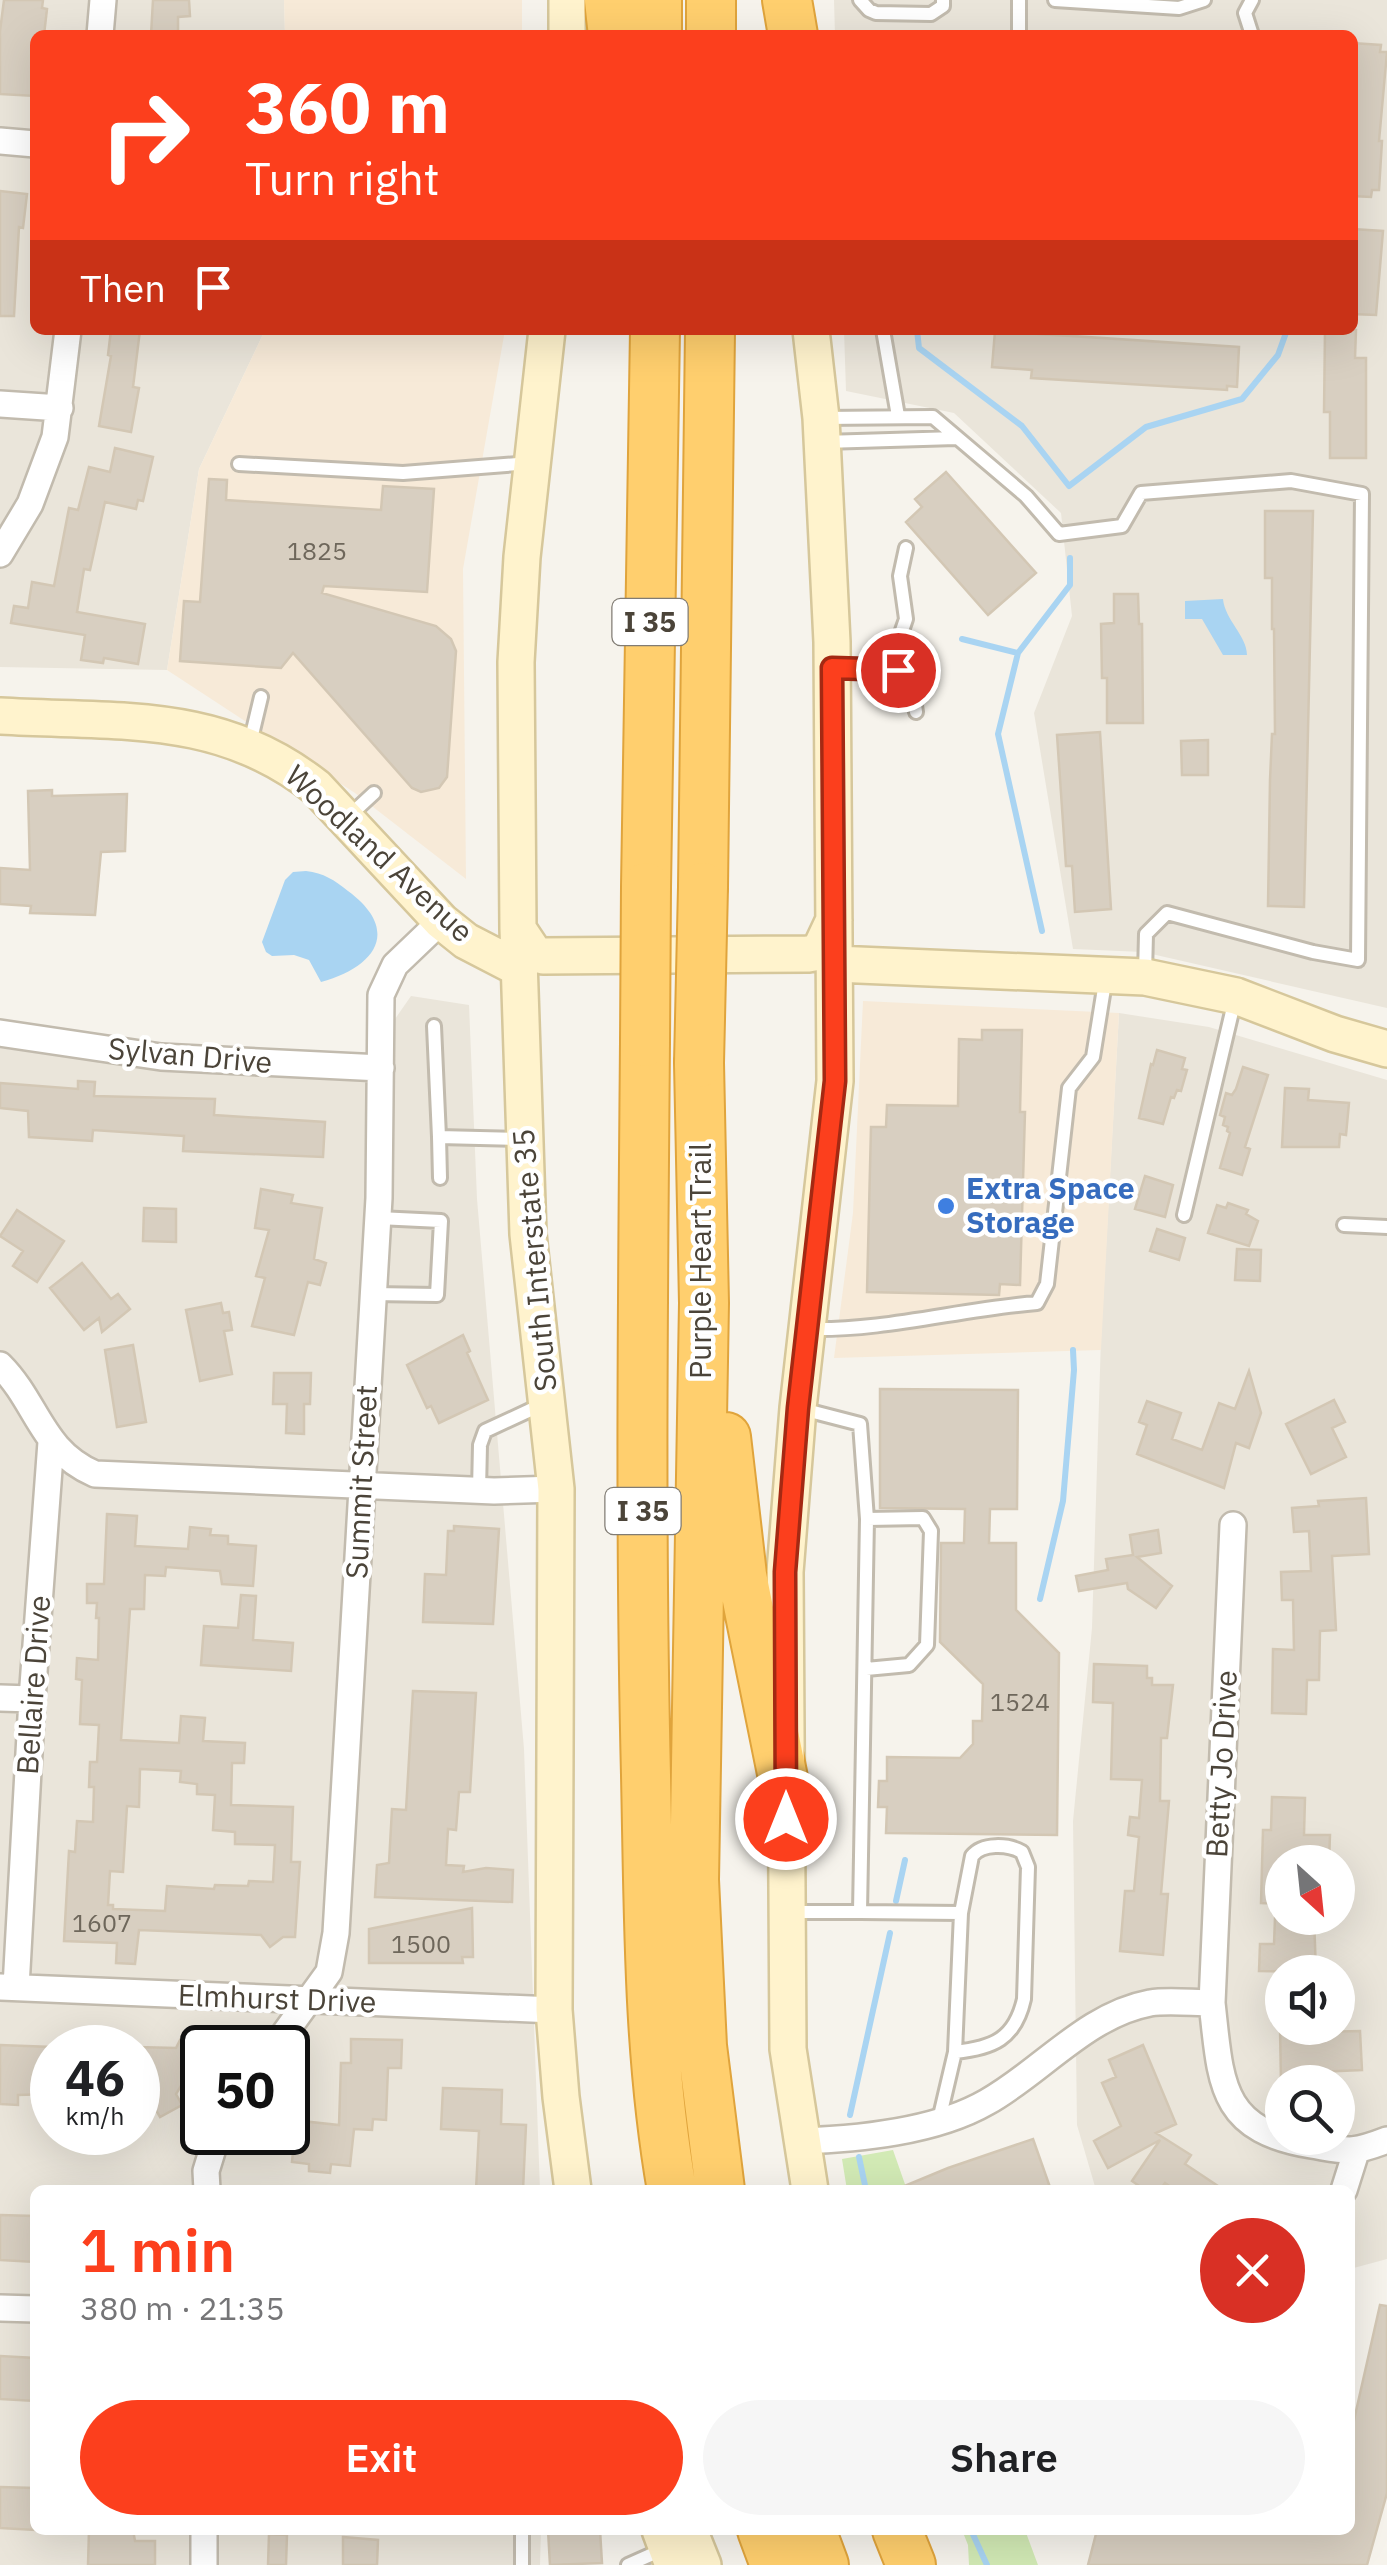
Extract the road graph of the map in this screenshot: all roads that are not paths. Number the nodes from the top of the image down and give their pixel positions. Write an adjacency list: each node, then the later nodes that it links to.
1 (104, 0): 14 (street)
2 (567, 0): 15 (main road)
3 (610, 0): 16 (highway)
4 (657, 0): 17 (highway)
5 (712, 0): 18 (highway)
6 (787, 0): 19 (highway)
7 (796, 0): 20 (main road)
8 (860, 0): 9 (lane)
9 (943, 0)
10 (1019, 0): 21 (lane)
11 (1055, 0): 12 (lane)
12 (1204, 0)
13 (1252, 0): 22 (lane)
14 (101, 30)
15 (566, 30)
16 (613, 30)
17 (657, 30)
18 (711, 30)
19 (793, 30)
20 (794, 30)
21 (1018, 30)
22 (1251, 30)
23 (0, 140): 24 (street)
24 (30, 143)
25 (67, 335): 32 (street)
26 (546, 335): 36 (main road, South Interstate 35)
27 (710, 335): 69 (highway, Purple Heart Trail / I 35, bridge)
28 (812, 335): 34 (main road)
29 (884, 335): 33 (lane)
30 (653, 339): 100 (highway, Purple Heart Trail / I 35, bridge)
31 (0, 404): 32 (street)
32 (60, 408): 39 (street)
33 (898, 416): 34 (lane); 35 (lane)
34 (821, 430): 35 (lane); 40 (main road)
35 (956, 438): 53 (lane)
36 (532, 463): 37 (lane); 50 (main road, South Interstate 35)
37 (239, 464)
38 (906, 548): 41 (lane)
39 (0, 554)
40 (832, 668): 41 (lane); 49 (main road)
41 (898, 670): 43 (lane)
42 (261, 697): 45 (lane)
43 (916, 712)
44 (0, 716): 45 (main road, Woodland Avenue)
45 (250, 746): 47 (main road, Woodland Avenue)
46 (374, 794): 47 (lane)
47 (347, 818): 48 (main road, Woodland Avenue)
48 (442, 920): 54 (main road, Woodland Avenue); 60 (street, Summit Street)
49 (834, 920): 50 (main road); 51 (main road)
50 (518, 929): 54 (main road, South Interstate 35)
51 (835, 964): 52 (main road); 56 (main road)
52 (1107, 974): 53 (main road); 70 (lane)
53 (1145, 977): 55 (main road)
54 (521, 986): 56 (main road); 62 (main road, South Interstate 35)
55 (1236, 996): 59 (main road); 64 (lane)
56 (834, 1008): 70 (main road)
57 (434, 1026): 61 (lane)
58 (0, 1033): 60 (street, Sylvan Drive)
59 (1387, 1050)
60 (382, 1068): 65 (street, Summit Street)
61 (439, 1137): 62 (lane); 63 (lane)
62 (524, 1139): 72 (main road, South Interstate 35)
63 (440, 1178)
64 (1184, 1216)
65 (378, 1218): 68 (street, Summit Street); 68 (lane)
66 (1344, 1225): 67 (lane)
67 (1387, 1226)
68 (373, 1294): 75 (street, Summit Street)
69 (704, 1302): 83 (highway); 101 (highway, Purple Heart Trail / I 35)
70 (808, 1329): 73 (main road)
71 (0, 1365): 74 (street)
72 (547, 1402): 76 (main road, South Interstate 35); 77 (lane)
73 (798, 1408): 78 (lane); 83 (main road)
74 (51, 1442): 75 (street); 82 (street, Bellaire Drive)
75 (362, 1485): 77 (street); 88 (street, Summit Street)
76 (556, 1489): 77 (street); 90 (main road, South Interstate 35)
77 (479, 1490)
78 (866, 1519): 80 (lane); 80 (lane)
79 (1233, 1525): 89 (street, Betty Jo Drive)
80 (866, 1669): 85 (lane)
81 (0, 1698): 82 (street)
82 (32, 1700): 87 (street, Bellaire Drive)
83 (785, 1788): 84 (main road)
84 (786, 1912): 85 (lane); 95 (main road)
85 (860, 1912): 86 (lane)
86 (961, 1913): 92 (lane); 92 (lane)
87 (8, 1987): 88 (street, Elmhurst Drive)
88 (308, 2000): 90 (street, Elmhurst Drive); 91 (street, Summit Street)
89 (1212, 2004): 93 (street); 96 (street, Betty Jo Drive)
90 (554, 2010): 99 (main road, South Interstate 35)
91 (290, 2025)
92 (955, 2052): 93 (lane)
93 (940, 2120): 95 (street)
94 (1387, 2140): 96 (street)
95 (800, 2141): 102 (main road)
96 (1356, 2152): 103 (street)
97 (211, 2155): 98 (street)
98 (206, 2185)
99 (572, 2185)
100 (671, 2185)
101 (719, 2185)
102 (809, 2185)
103 (1346, 2185)
104 (0, 2308): 105 (street)
105 (30, 2309)
106 (204, 2535): 113 (street)
107 (522, 2535): 114 (lane)
108 (764, 2535): 117 (highway)
109 (813, 2535): 118 (highway)
110 (899, 2535): 119 (highway)
111 (916, 2535): 120 (main road)
112 (672, 2543): 115 (lane); 116 (main road)
113 (204, 2565)
114 (522, 2565)
115 (628, 2565)
116 (703, 2565)
117 (775, 2565)
118 (824, 2565)
119 (911, 2565)
120 (928, 2565)

